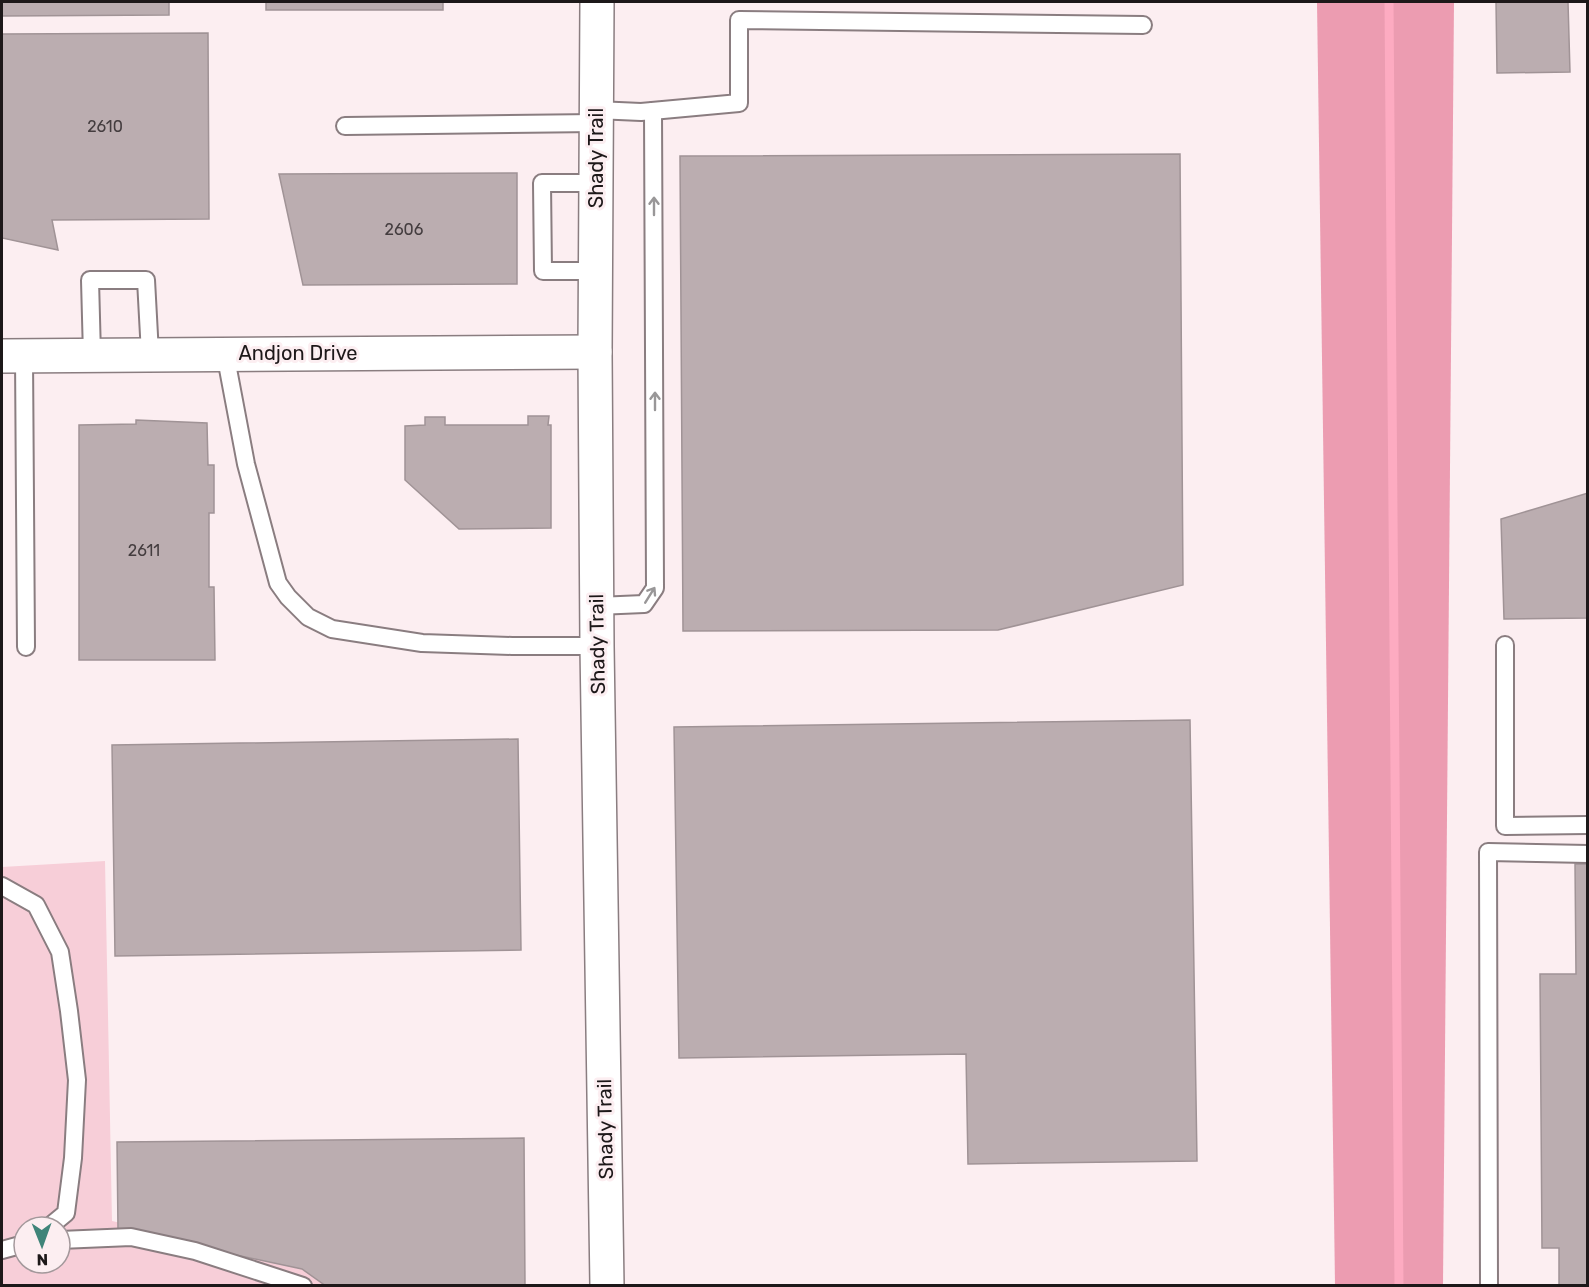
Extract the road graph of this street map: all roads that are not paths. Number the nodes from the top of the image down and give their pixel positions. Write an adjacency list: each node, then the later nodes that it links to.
1 (597, 2): 4 (street, Shady Trail)
2 (1143, 25): 3 (lane)
3 (653, 111): 4 (lane); 13 (lane, one-way to 3)
4 (596, 116): 5 (lane); 6 (street, Shady Trail)
5 (345, 126)
6 (596, 183): 7 (street, Shady Trail); 7 (lane)
7 (595, 271): 8 (street, Shady Trail)
8 (595, 352): 9 (street, Andjon Drive); 13 (street, Shady Trail)
9 (225, 353): 10 (street, Andjon Drive); 16 (lane)
10 (150, 354): 11 (street, Andjon Drive); 11 (lane)
11 (92, 355): 12 (street, Andjon Drive)
12 (13, 356): 15 (lane)
13 (597, 606): 16 (street, Shady Trail)
14 (1505, 645): 17 (lane)
15 (26, 646)
16 (597, 646): 23 (street, Shady Trail)
17 (1587, 825)
18 (1587, 854): 24 (lane)
19 (2, 886): 20 (lane)
20 (64, 1215)
21 (72, 1239): 22 (lane)
22 (303, 1286)
23 (607, 1286)
24 (1489, 1286)

